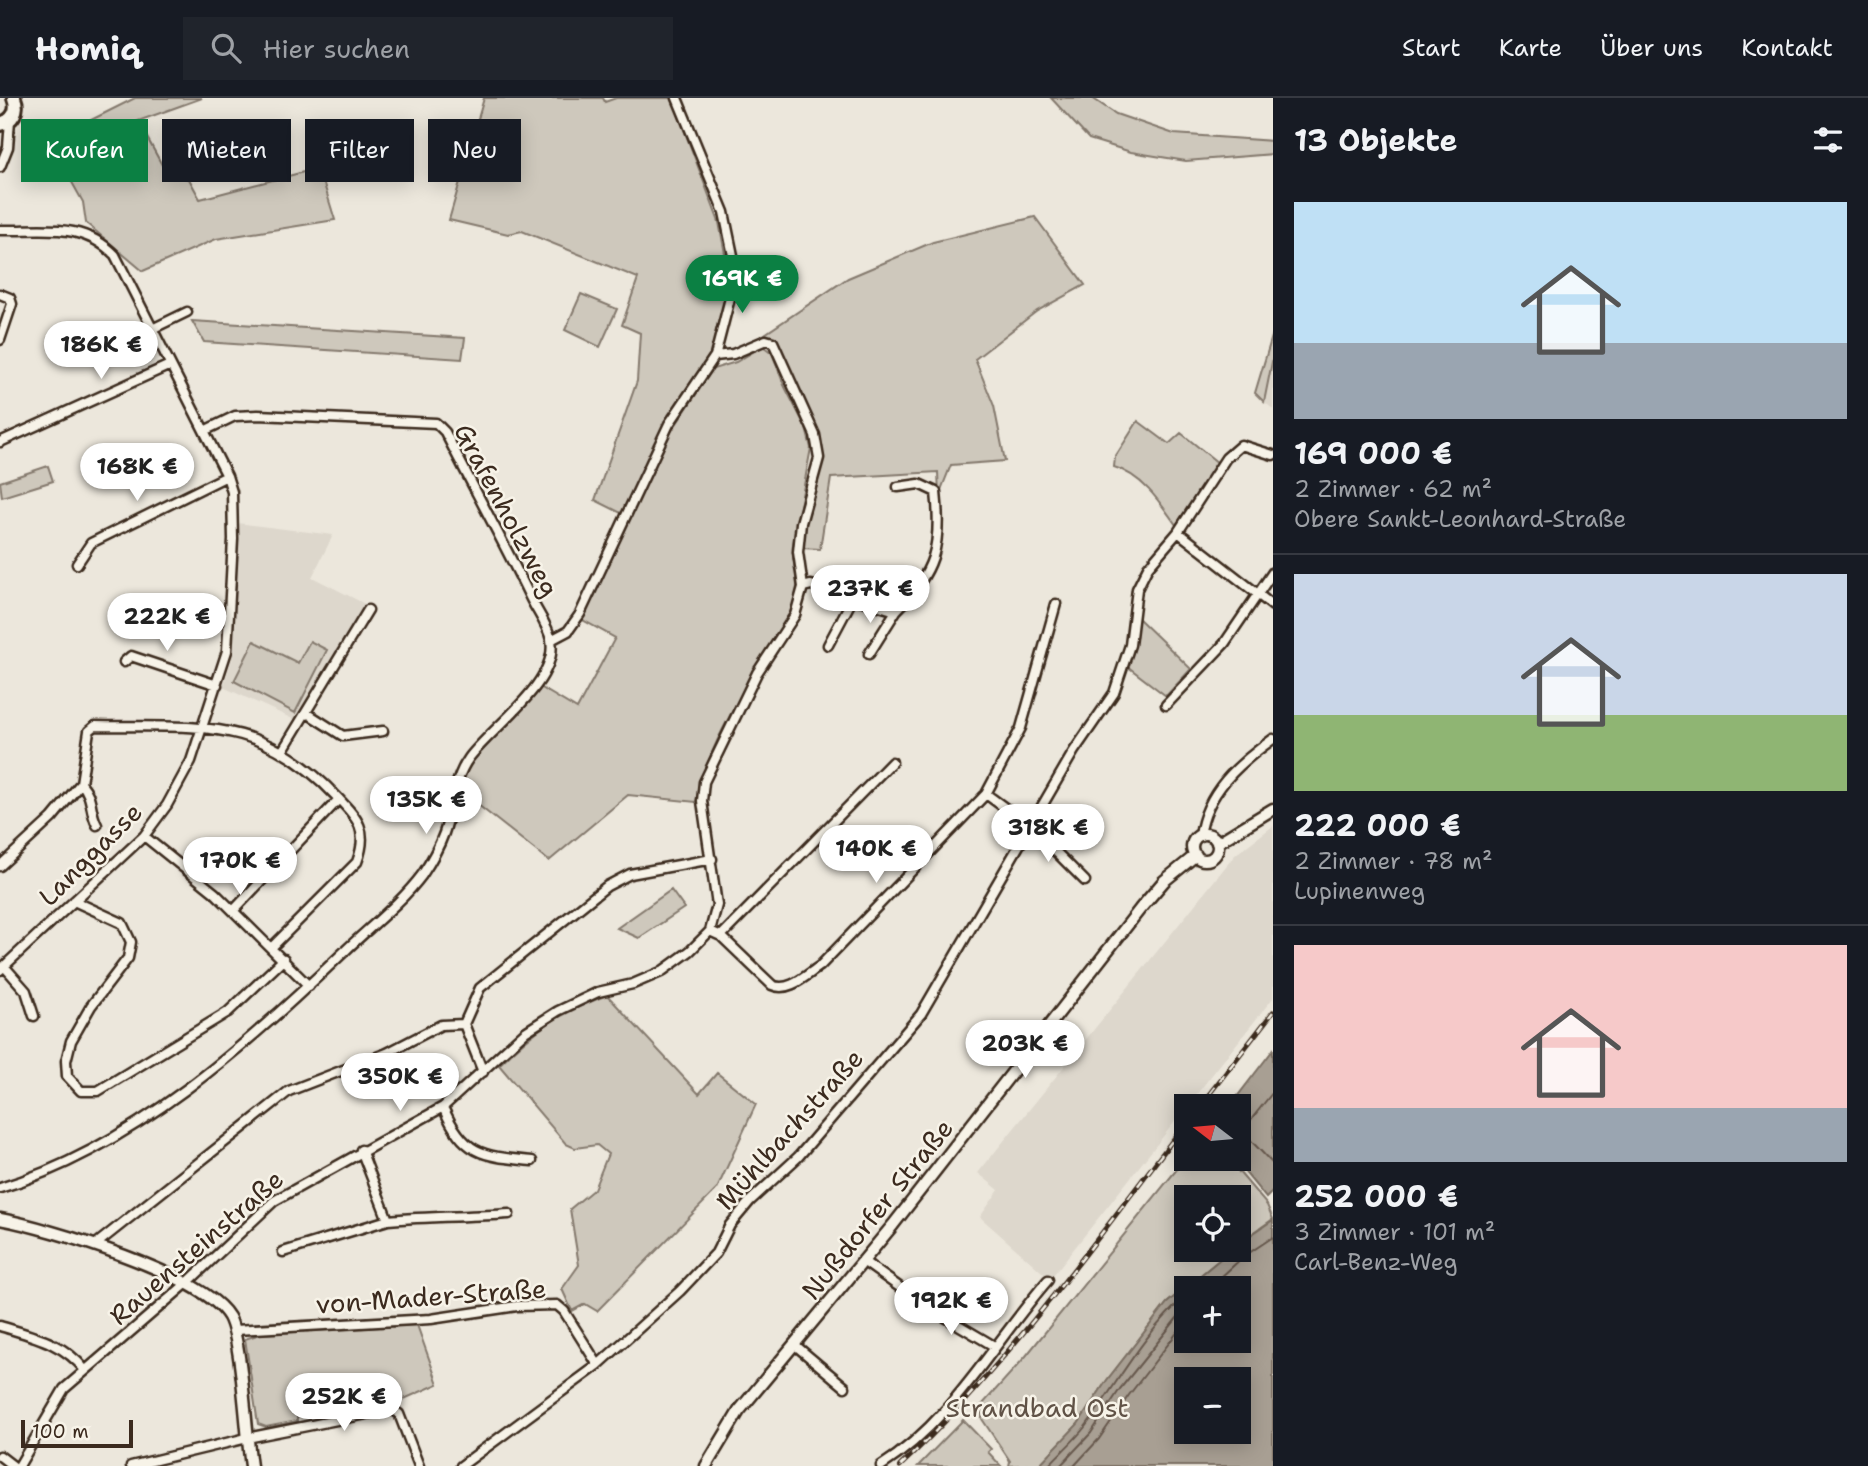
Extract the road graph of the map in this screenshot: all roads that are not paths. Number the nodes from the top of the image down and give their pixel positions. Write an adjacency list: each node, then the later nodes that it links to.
1 (25, 98): 3 (main road)
2 (677, 98): 10 (street)
3 (8, 115): 4 (street)
4 (0, 167)
5 (0, 230): 8 (street, Langgasse)
6 (0, 294): 9 (street)
7 (187, 312): 8 (street)
8 (152, 329): 11 (street, Langgasse)
9 (0, 340)
10 (715, 356): 20 (street); 27 (street)
11 (170, 365): 12 (street, Langgasse); 13 (street)
12 (206, 430): 15 (street, Langgasse); 27 (street, Grafenholzweg)
13 (0, 442)
14 (1273, 456): 17 (street, Mühlbachstraße)
15 (226, 476): 18 (street); 31 (street, Langgasse)
16 (898, 487): 26 (street)
17 (1178, 532): 21 (street); 44 (street, Mühlbachstraße)
18 (77, 564)
19 (1273, 572): 21 (street)
20 (803, 587): 22 (street); 49 (street)
21 (1260, 595): 24 (street); 32 (street)
22 (853, 598): 26 (street); 28 (street)
23 (1056, 604): 40 (street)
24 (1273, 606)
25 (368, 610): 33 (street)
26 (896, 611): 29 (street)
27 (551, 640): 59 (street)
28 (828, 645)
29 (869, 654)
30 (124, 662): 31 (street)
31 (216, 685): 34 (street, Langgasse)
32 (1166, 705)
33 (307, 713): 35 (street); 37 (street)
34 (204, 726): 37 (street); 39 (street); 45 (street, Langgasse)
35 (383, 731)
36 (1273, 739): 46 (street)
37 (283, 750): 41 (street)
38 (892, 762): 55 (street)
39 (81, 783): 43 (street); 50 (street)
40 (986, 794): 44 (street); 55 (street)
41 (339, 799): 53 (street); 56 (street)
42 (1273, 809): 47 (street, Nußdorfer Straße)
43 (97, 825)
44 (1031, 827): 51 (street); 79 (street, Mühlbachstraße)
45 (144, 836): 52 (street, Langgasse); 53 (street)
46 (1199, 836): 47 (street); 48 (street)
47 (1217, 843): 48 (street, Nußdorfer Straße)
48 (1196, 855): 72 (street, Nußdorfer Straße)
49 (712, 859): 54 (street); 61 (street)
50 (0, 866)
51 (1085, 881)
52 (74, 901): 57 (street); 58 (street, Langgasse)
53 (234, 911): 56 (street)
54 (710, 931): 55 (street); 62 (street, Rauensteinstraße)
55 (721, 936)
56 (272, 947): 57 (street)
57 (284, 959): 59 (street)
58 (2, 968): 60 (street, Langgasse)
59 (309, 986): 66 (street)
60 (34, 1016)
61 (464, 1024): 62 (street); 70 (street)
62 (483, 1072): 63 (street, Rauensteinstraße)
63 (443, 1107): 64 (street, Rauensteinstraße); 65 (street)
64 (361, 1150): 69 (street); 74 (street, Rauensteinstraße)
65 (532, 1161)
66 (0, 1188)
67 (509, 1214): 69 (street)
68 (0, 1219): 70 (street)
69 (388, 1220): 71 (street)
70 (95, 1245): 74 (street)
71 (283, 1252)
72 (863, 1261): 77 (street, Nußdorfer Straße); 78 (street)
73 (1048, 1280): 78 (street)
74 (186, 1284): 76 (street); 80 (street, Rauensteinstraße)
75 (0, 1326): 80 (street)
76 (235, 1330): 79 (street, von-Mader-Straße); 82 (street)
77 (795, 1345): 81 (street); 90 (street, Nußdorfer Straße)
78 (994, 1346): 91 (street)
79 (598, 1365): 89 (street, Mühlbachstraße)
80 (85, 1370): 85 (street, Rauensteinstraße)
81 (845, 1387)
82 (247, 1438): 86 (street); 87 (street); 88 (street)
83 (0, 1456): 84 (street)
84 (13, 1466)
85 (19, 1466)
86 (131, 1466)
87 (251, 1466)
88 (419, 1466)
89 (461, 1466)
90 (706, 1466)
91 (880, 1466)

